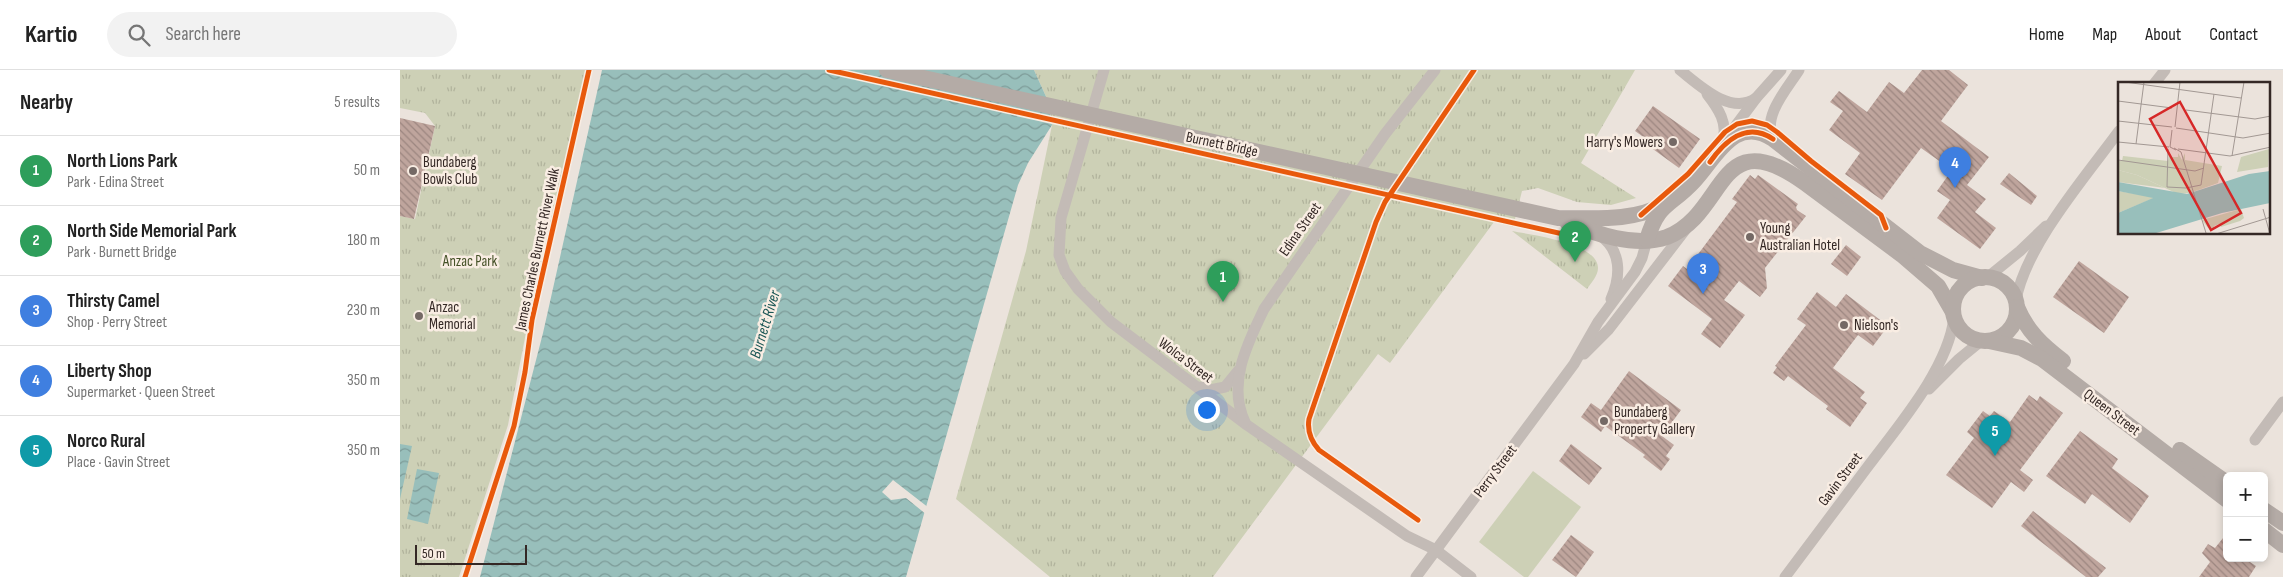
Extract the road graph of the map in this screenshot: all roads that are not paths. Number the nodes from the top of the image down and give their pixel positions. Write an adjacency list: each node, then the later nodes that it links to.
1 (887, 70): 17 (main road, Burnett Bridge)
2 (1104, 70): 28 (street, Wolca Street)
3 (1435, 70): 26 (street, Edina Street)
4 (1680, 70): 9 (street)
5 (1781, 70): 10 (street, Perry Street)
6 (1799, 70): 12 (street)
7 (2165, 70): 8 (street)
8 (2156, 82)
9 (1699, 85): 10 (street); 13 (street)
10 (1757, 97): 13 (street, Perry Street)
11 (2118, 132): 16 (street)
12 (1773, 139): 13 (main road); 21 (main road)
13 (1716, 153): 14 (main road); 15 (main road, Perry Street)
14 (1726, 175): 18 (main road, Perry Street); 23 (main road)
15 (1666, 204): 17 (main road, Burnett Bridge); 20 (main road, Perry Street)
16 (2059, 212): 21 (street); 22 (street)
17 (1558, 218): 19 (main road, Burnett Bridge)
18 (1691, 222): 20 (main road, Burnett Bridge); 27 (street, Perry Street)
19 (1596, 233): 20 (main road, Burnett Bridge); 24 (street)
20 (1647, 240): 24 (street, Perry Street)
21 (1985, 278): 22 (main road); 23 (main road)
22 (2016, 303): 25 (main road); 33 (main road, Queen Street)
23 (1954, 315): 25 (main road); 29 (street, Gavin Street)
24 (1598, 322): 27 (street, Perry Street)
25 (1985, 341): 29 (street, Gavin Street); 34 (main road, Queen Street)
26 (1242, 362): 28 (street); 31 (street, Edina Street)
27 (1574, 364): 39 (street, Perry Street)
28 (1189, 381): 31 (street, Wolca Street)
29 (1919, 399): 42 (street, Gavin Street)
30 (2283, 402): 32 (street)
31 (1247, 424): 39 (street, Wolca Street)
32 (2255, 440)
33 (2223, 480)
34 (2223, 497)
35 (2268, 513): 36 (main road)
36 (2283, 523)
37 (2268, 533): 38 (main road)
38 (2283, 544)
39 (1436, 550): 40 (street, Perry Street); 41 (street, Wolca Street)
40 (1416, 577)
41 (1471, 577)
42 (1785, 577)

